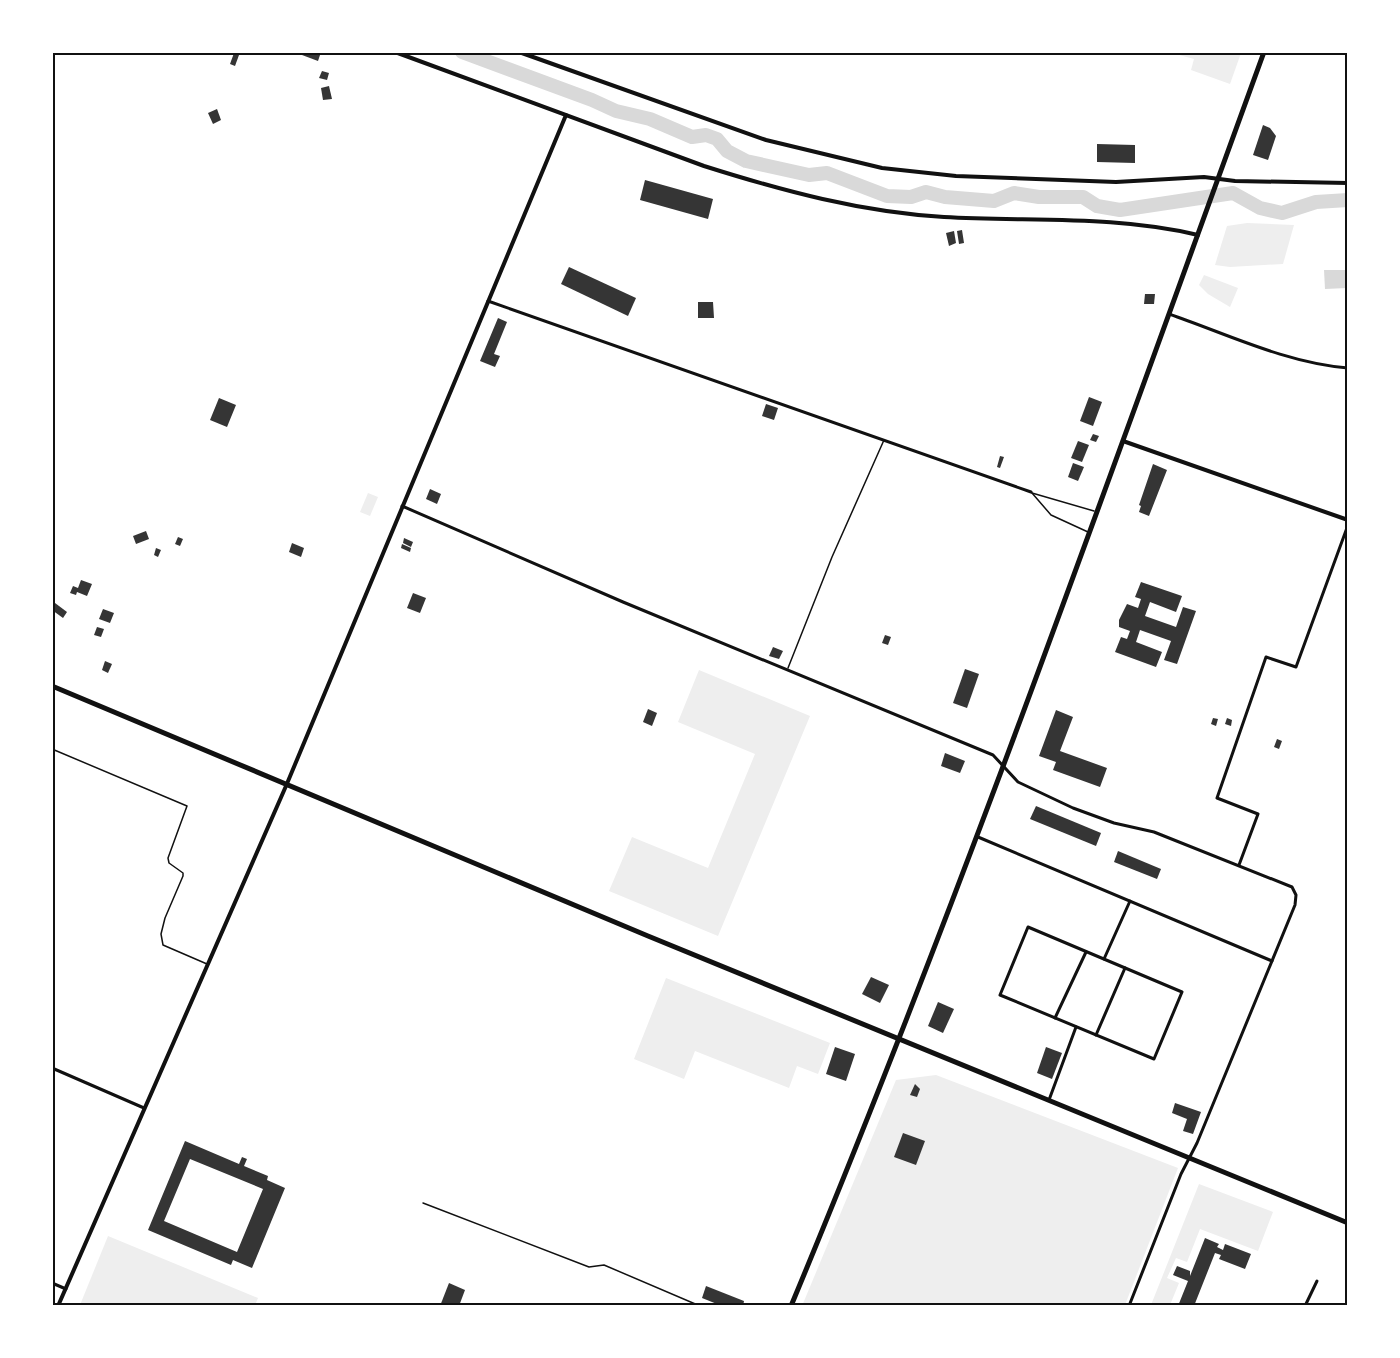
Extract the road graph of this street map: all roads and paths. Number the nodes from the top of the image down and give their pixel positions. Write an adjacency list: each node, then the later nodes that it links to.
1 (395, 52): 5 (street)
2 (519, 52): 4 (street)
3 (1264, 52): 6 (main road)
4 (533, 55): 6 (street)
5 (566, 115): 8 (street); 9 (street)
6 (1218, 179): 7 (street); 8 (main road)
7 (1347, 183)
8 (1198, 235): 10 (main road)
9 (488, 301): 12 (street); 15 (street)
10 (1169, 314): 11 (street); 13 (main road)
11 (1347, 368)
12 (884, 440): 14 (street); 20 (lane)
13 (1123, 441): 16 (main road); 17 (street)
14 (1031, 492): 16 (lane); 19 (lane)
15 (401, 506): 20 (street); 24 (street)
16 (1098, 512): 19 (main road)
17 (1347, 520)
18 (1347, 525): 26 (street)
19 (1089, 533): 23 (main road)
20 (788, 669): 23 (street)
21 (52, 686): 24 (main road)
22 (52, 749): 31 (lane)
23 (1005, 765): 25 (main road); 26 (street)
24 (286, 786): 31 (street); 36 (main road)
25 (978, 837): 27 (street); 36 (main road)
26 (1239, 865): 30 (street)
27 (1130, 901): 29 (street); 30 (street)
28 (1086, 952): 29 (street); 33 (street); 33 (street)
29 (1104, 959): 32 (street)
30 (1272, 961): 40 (street)
31 (208, 964): 39 (street)
32 (1125, 968): 35 (street); 35 (street)
33 (1055, 1018): 34 (street)
34 (1076, 1027): 35 (street); 38 (street)
35 (1096, 1035)
36 (898, 1040): 38 (main road); 48 (main road)
37 (52, 1068): 39 (street)
38 (1049, 1100): 40 (main road)
39 (145, 1108): 45 (street)
40 (1189, 1158): 42 (main road); 49 (street)
41 (423, 1203): 47 (lane)
42 (1347, 1223)
43 (1317, 1281): 50 (street)
44 (52, 1283): 45 (street)
45 (66, 1288): 46 (street)
46 (58, 1305)
47 (700, 1305)
48 (792, 1305)
49 (1129, 1305)
50 (1305, 1305)

